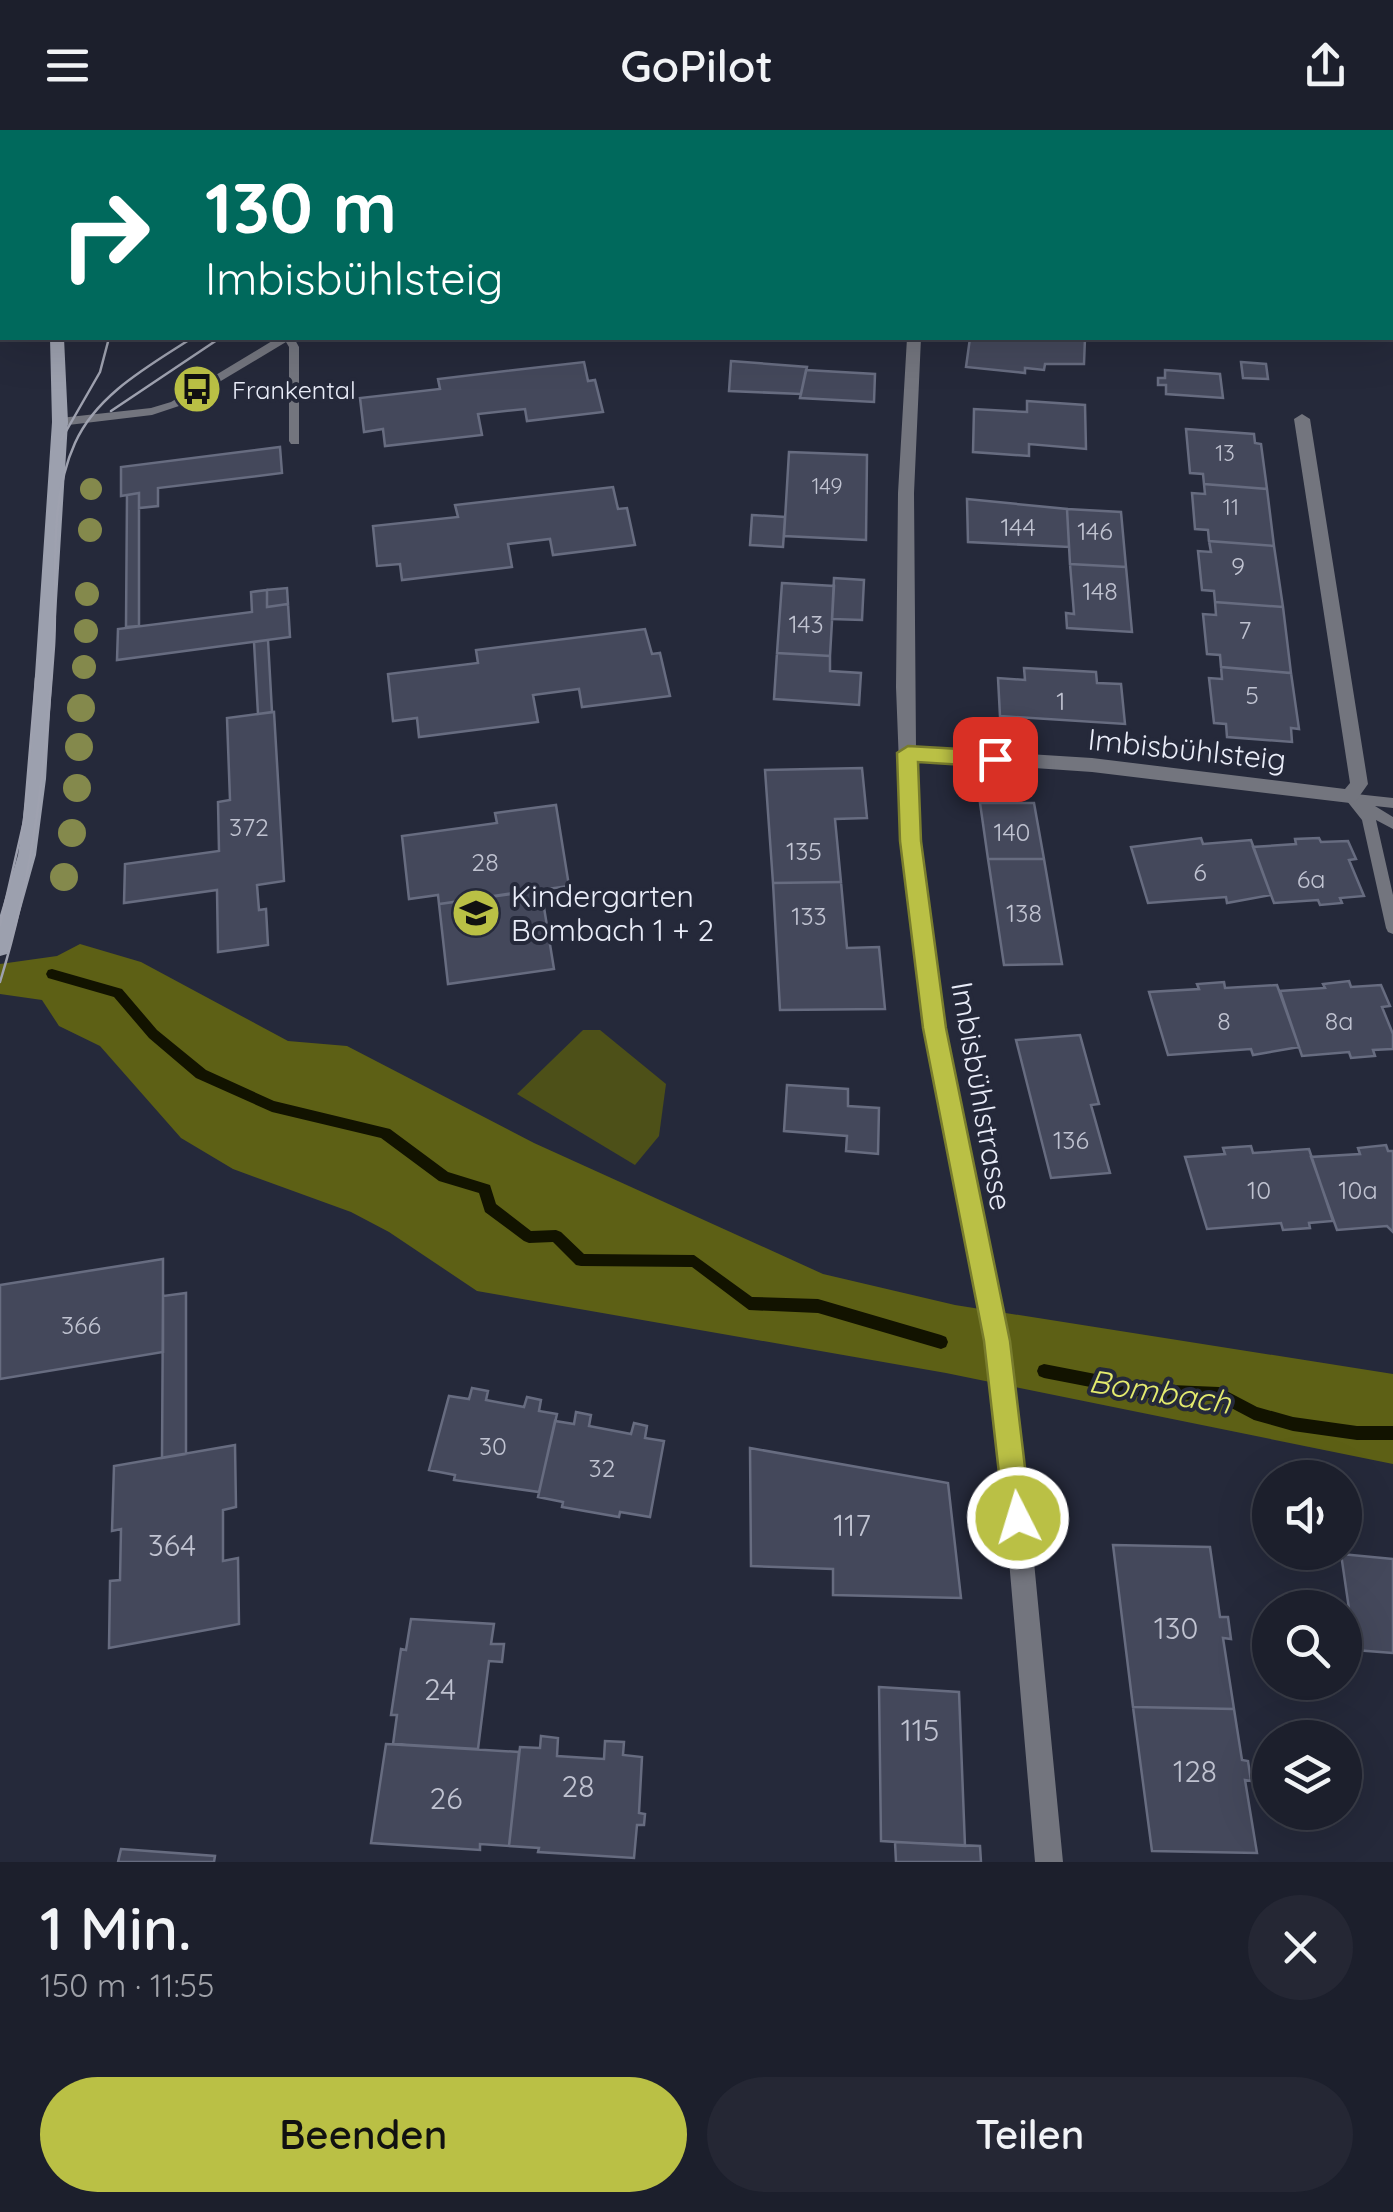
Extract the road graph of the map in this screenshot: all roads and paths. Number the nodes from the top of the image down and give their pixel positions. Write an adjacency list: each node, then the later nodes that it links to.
1 (58, 340): 6 (main road)
2 (284, 340): 6 (lane)
3 (289, 340): 7 (lane)
4 (914, 340): 8 (street, Imbisbühlstrasse)
5 (1302, 418): 9 (street)
6 (60, 422): 13 (main road)
7 (295, 441)
8 (908, 753): 9 (street, Imbisbühlsteig); 14 (street, Imbisbühlstrasse)
9 (1350, 796): 10 (lane); 11 (lane, Imbisbühlsteig); 12 (lane)
10 (1393, 803)
11 (1393, 824)
12 (1393, 928)
13 (0, 948)
14 (1048, 1862)

